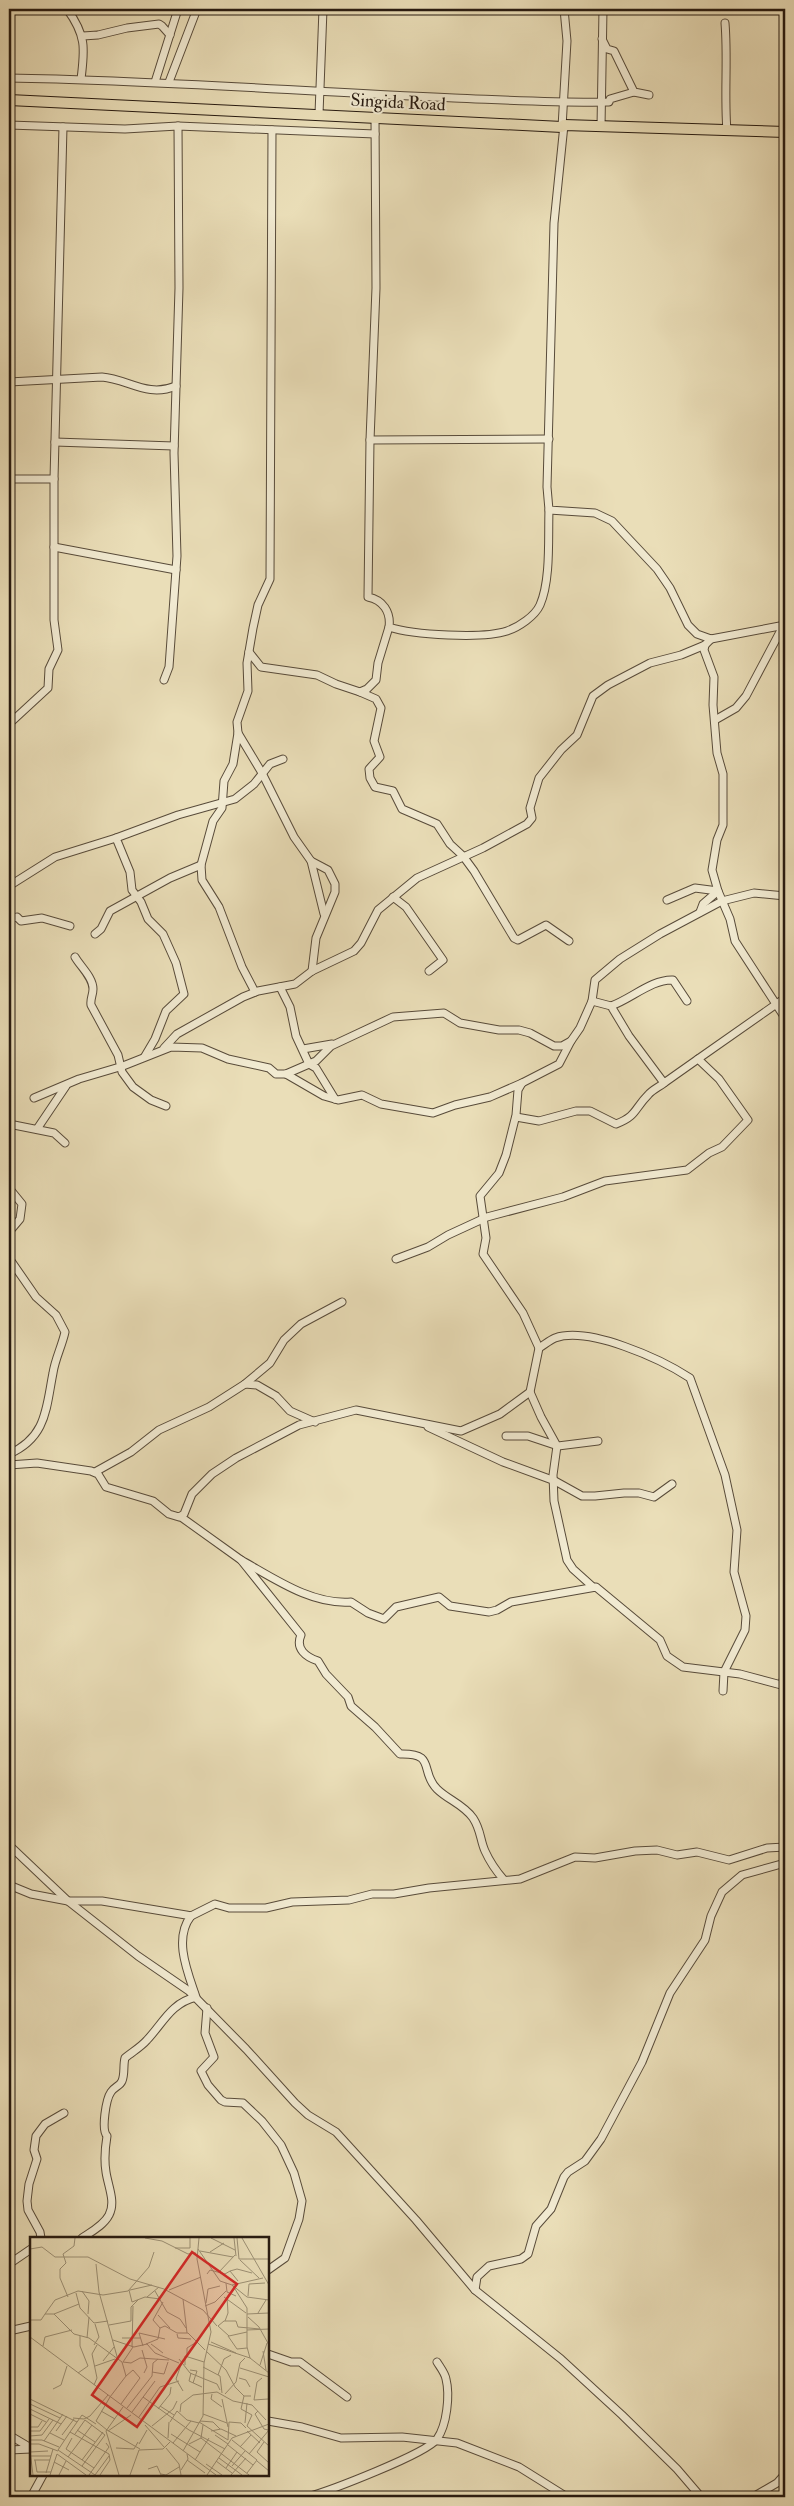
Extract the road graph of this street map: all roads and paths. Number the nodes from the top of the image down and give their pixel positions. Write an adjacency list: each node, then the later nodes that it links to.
1 (67, 9): 9 (street)
2 (178, 9): 8 (street)
3 (197, 9): 14 (street)
4 (323, 9): 16 (street)
5 (564, 9): 19 (street)
6 (603, 9): 10 (street)
7 (725, 23): 29 (street)
8 (170, 35): 9 (street); 13 (street)
9 (83, 36): 12 (street)
10 (602, 39): 15 (street); 20 (street)
11 (9, 78): 12 (street)
12 (80, 79): 13 (street)
13 (155, 82): 14 (street)
14 (169, 82): 16 (street)
15 (634, 92): 17 (street); 20 (street)
16 (320, 93): 19 (street); 21 (street)
17 (649, 95)
18 (9, 100): 21 (highway, Singida Road)
19 (563, 102): 20 (street); 25 (street)
20 (601, 102): 27 (street)
21 (319, 114): 22 (highway, Singida Road)
22 (375, 117): 25 (highway, Singida Road); 31 (street)
23 (9, 125): 26 (street)
24 (178, 126): 26 (street); 28 (street); 34 (street)
25 (563, 126): 27 (highway, Singida Road); 35 (street)
26 (63, 127): 32 (street)
27 (601, 127): 29 (highway, Singida Road)
28 (272, 130): 31 (street); 48 (street)
29 (727, 131): 30 (highway, Singida Road)
30 (785, 132)
31 (375, 134): 36 (street)
32 (56, 381): 33 (street); 34 (street); 37 (street)
33 (9, 382)
34 (176, 386): 38 (street)
35 (549, 438): 36 (street); 41 (street)
36 (370, 440): 44 (street)
37 (55, 442): 38 (street); 40 (street)
38 (174, 446): 43 (street)
39 (9, 479): 40 (street)
40 (54, 479): 42 (street)
41 (549, 510): 44 (street); 46 (street)
42 (54, 547): 43 (street); 54 (street)
43 (176, 570): 51 (street)
44 (389, 627): 52 (street)
45 (783, 628): 46 (street); 53 (street)
46 (711, 639): 47 (street)
47 (705, 645): 53 (street); 60 (street)
48 (249, 652): 49 (street); 50 (street)
49 (261, 667): 50 (street); 52 (street)
50 (248, 676): 55 (street)
51 (164, 680)
52 (360, 692): 60 (street)
53 (714, 720): 64 (street)
54 (9, 724)
55 (238, 733): 57 (street); 58 (street)
56 (283, 758): 57 (street)
57 (262, 773): 58 (street); 61 (street)
58 (222, 802): 59 (street); 62 (street)
59 (116, 838): 63 (street); 65 (street)
60 (463, 856): 67 (street); 75 (street)
61 (311, 861): 71 (street); 71 (street)
62 (200, 865): 65 (street); 80 (street)
63 (9, 886)
64 (718, 891): 68 (street); 69 (street); 70 (street)
65 (137, 896): 74 (street); 91 (street)
66 (785, 896): 69 (street)
67 (393, 897): 77 (street); 78 (street)
68 (666, 900)
69 (722, 901): 70 (street); 84 (street)
70 (700, 912): 82 (street)
71 (324, 914): 77 (street)
72 (9, 919): 73 (street)
73 (70, 926)
74 (95, 934)
75 (569, 941)
76 (75, 957): 94 (street)
77 (312, 970): 79 (street)
78 (429, 971)
79 (280, 988): 80 (street); 90 (street)
80 (255, 992): 89 (street)
81 (785, 998): 84 (street)
82 (592, 1001): 85 (street); 87 (street)
83 (687, 1001): 85 (street)
84 (776, 1004): 86 (street); 92 (street)
85 (610, 1006): 96 (street)
86 (785, 1018)
87 (571, 1042): 88 (street); 97 (street)
88 (335, 1044): 90 (street); 93 (street)
89 (164, 1048): 91 (street); 95 (street)
90 (303, 1049): 93 (street)
91 (145, 1056): 94 (street)
92 (698, 1059): 96 (street); 107 (street)
93 (309, 1064): 95 (street); 100 (street)
94 (120, 1067): 98 (street); 101 (street)
95 (286, 1074): 100 (street)
96 (664, 1082): 102 (street)
97 (522, 1083): 100 (street); 102 (street)
98 (68, 1084): 99 (street); 104 (street)
99 (34, 1098)
100 (335, 1099)
101 (166, 1106)
102 (516, 1117): 107 (street)
103 (9, 1124): 104 (street)
104 (37, 1129): 105 (street)
105 (65, 1143)
106 (9, 1188): 108 (street)
107 (484, 1218): 110 (street); 112 (street)
108 (9, 1232)
109 (9, 1258): 120 (street)
110 (396, 1259)
111 (342, 1302): 113 (street)
112 (539, 1348): 114 (street); 128 (street)
113 (245, 1384): 115 (street); 122 (street)
114 (530, 1392): 116 (street); 119 (street)
115 (317, 1423): 116 (street); 125 (street)
116 (424, 1425): 123 (street)
117 (506, 1436): 119 (street)
118 (598, 1442): 119 (street)
119 (557, 1446): 123 (street)
120 (9, 1454)
121 (9, 1464): 122 (street)
122 (95, 1472): 125 (street)
123 (554, 1481): 124 (street); 127 (street)
124 (672, 1484)
125 (181, 1517): 126 (street)
126 (241, 1560): 127 (street); 135 (street)
127 (593, 1587): 128 (street)
128 (724, 1672): 130 (street); 131 (street)
129 (785, 1672): 130 (street)
130 (784, 1685)
131 (723, 1691)
132 (9, 1845): 137 (street)
133 (785, 1847): 135 (street)
134 (785, 1863): 147 (street)
135 (504, 1880): 138 (street)
136 (9, 1885): 137 (street)
137 (68, 1901): 138 (street); 139 (street)
138 (191, 1916): 139 (street)
139 (196, 1998): 140 (street); 143 (street)
140 (207, 2008): 146 (street); 147 (street)
141 (64, 2113): 142 (street)
142 (41, 2237)
143 (83, 2237)
144 (28, 2255): 145 (street)
145 (9, 2263)
146 (269, 2269)
147 (475, 2290): 165 (street)
148 (30, 2326): 149 (street)
149 (9, 2331)
150 (269, 2354): 152 (street)
151 (437, 2362): 155 (street)
152 (347, 2397)
153 (269, 2421): 155 (street)
154 (9, 2436): 156 (street)
155 (438, 2439): 161 (street); 164 (street)
156 (30, 2447)
157 (30, 2448): 158 (street)
158 (9, 2450)
159 (785, 2474): 166 (street)
160 (42, 2476): 162 (street)
161 (319, 2496): 163 (street)
162 (31, 2497)
163 (307, 2497)
164 (567, 2497)
165 (701, 2497)
166 (753, 2497)

